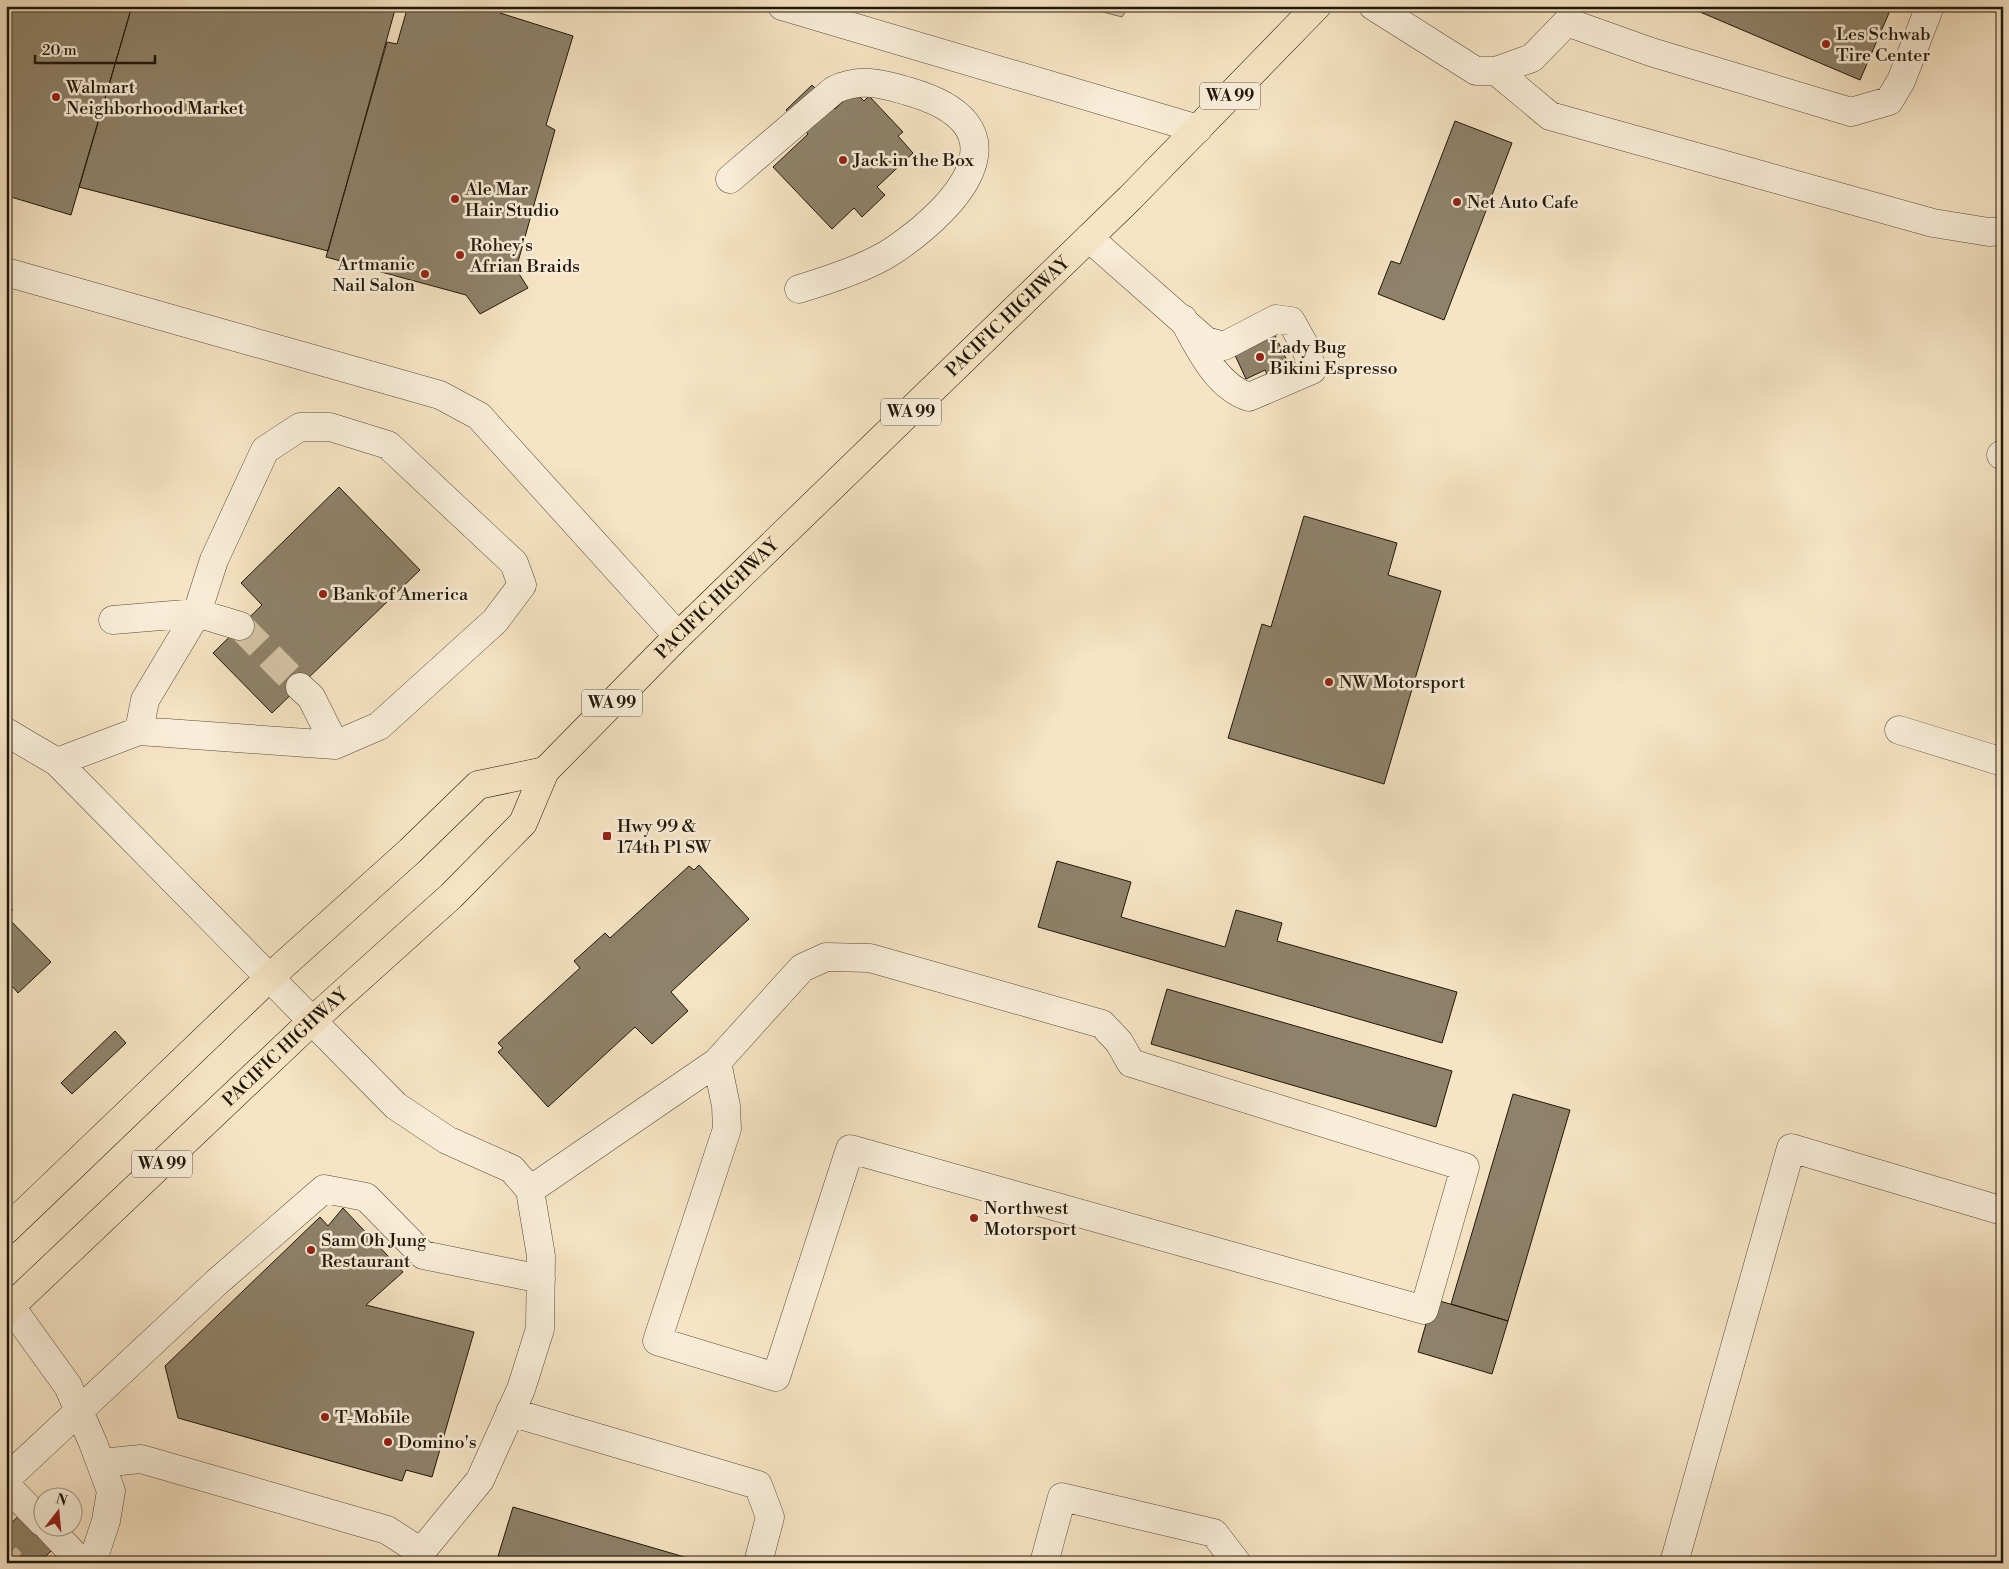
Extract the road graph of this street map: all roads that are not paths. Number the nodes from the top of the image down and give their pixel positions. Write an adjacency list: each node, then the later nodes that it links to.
1 (782, 6): 6 (street)
2 (1317, 6): 6 (highway, PACIFIC HIGHWAY / WA 99)
3 (1373, 6): 5 (street)
4 (1930, 6): 5 (street)
5 (1496, 71): 8 (street)
6 (1198, 129): 9 (highway, PACIFIC HIGHWAY / WA 99)
7 (730, 179): 11 (street)
8 (2003, 231)
9 (1089, 238): 12 (street); 16 (highway, PACIFIC HIGHWAY / WA 99)
10 (6, 272): 16 (street)
11 (799, 289)
12 (1183, 320): 12 (street)
13 (197, 613): 14 (street); 15 (street); 19 (street); 21 (street)
14 (113, 620)
15 (240, 626)
16 (678, 636): 24 (highway, PACIFIC HIGHWAY / WA 99)
17 (300, 687): 21 (street)
18 (1899, 730): 23 (street)
19 (139, 731): 21 (street); 22 (street)
20 (6, 732): 22 (street)
21 (335, 745)
22 (57, 762): 25 (street)
23 (2003, 762)
24 (545, 771): 25 (highway); 26 (highway, PACIFIC HIGHWAY / WA 99)
25 (269, 978): 26 (street); 30 (highway)
26 (312, 1021): 28 (street); 32 (highway, PACIFIC HIGHWAY / WA 99)
27 (717, 1062): 27 (street); 28 (street)
28 (530, 1190): 31 (street)
29 (2003, 1211): 46 (street)
30 (6, 1230)
31 (541, 1279): 33 (street); 34 (street)
32 (8, 1309): 33 (street)
33 (79, 1411): 35 (street); 36 (street)
34 (510, 1412): 40 (street); 43 (street)
35 (101, 1463): 40 (street); 42 (street)
36 (6, 1479)
37 (6, 1485): 38 (street)
38 (32, 1512)
39 (56, 1536): 41 (street)
40 (419, 1557)
41 (82, 1563)
42 (92, 1563)
43 (758, 1563)
44 (1044, 1563): 45 (street)
45 (1237, 1563)
46 (1674, 1563)

